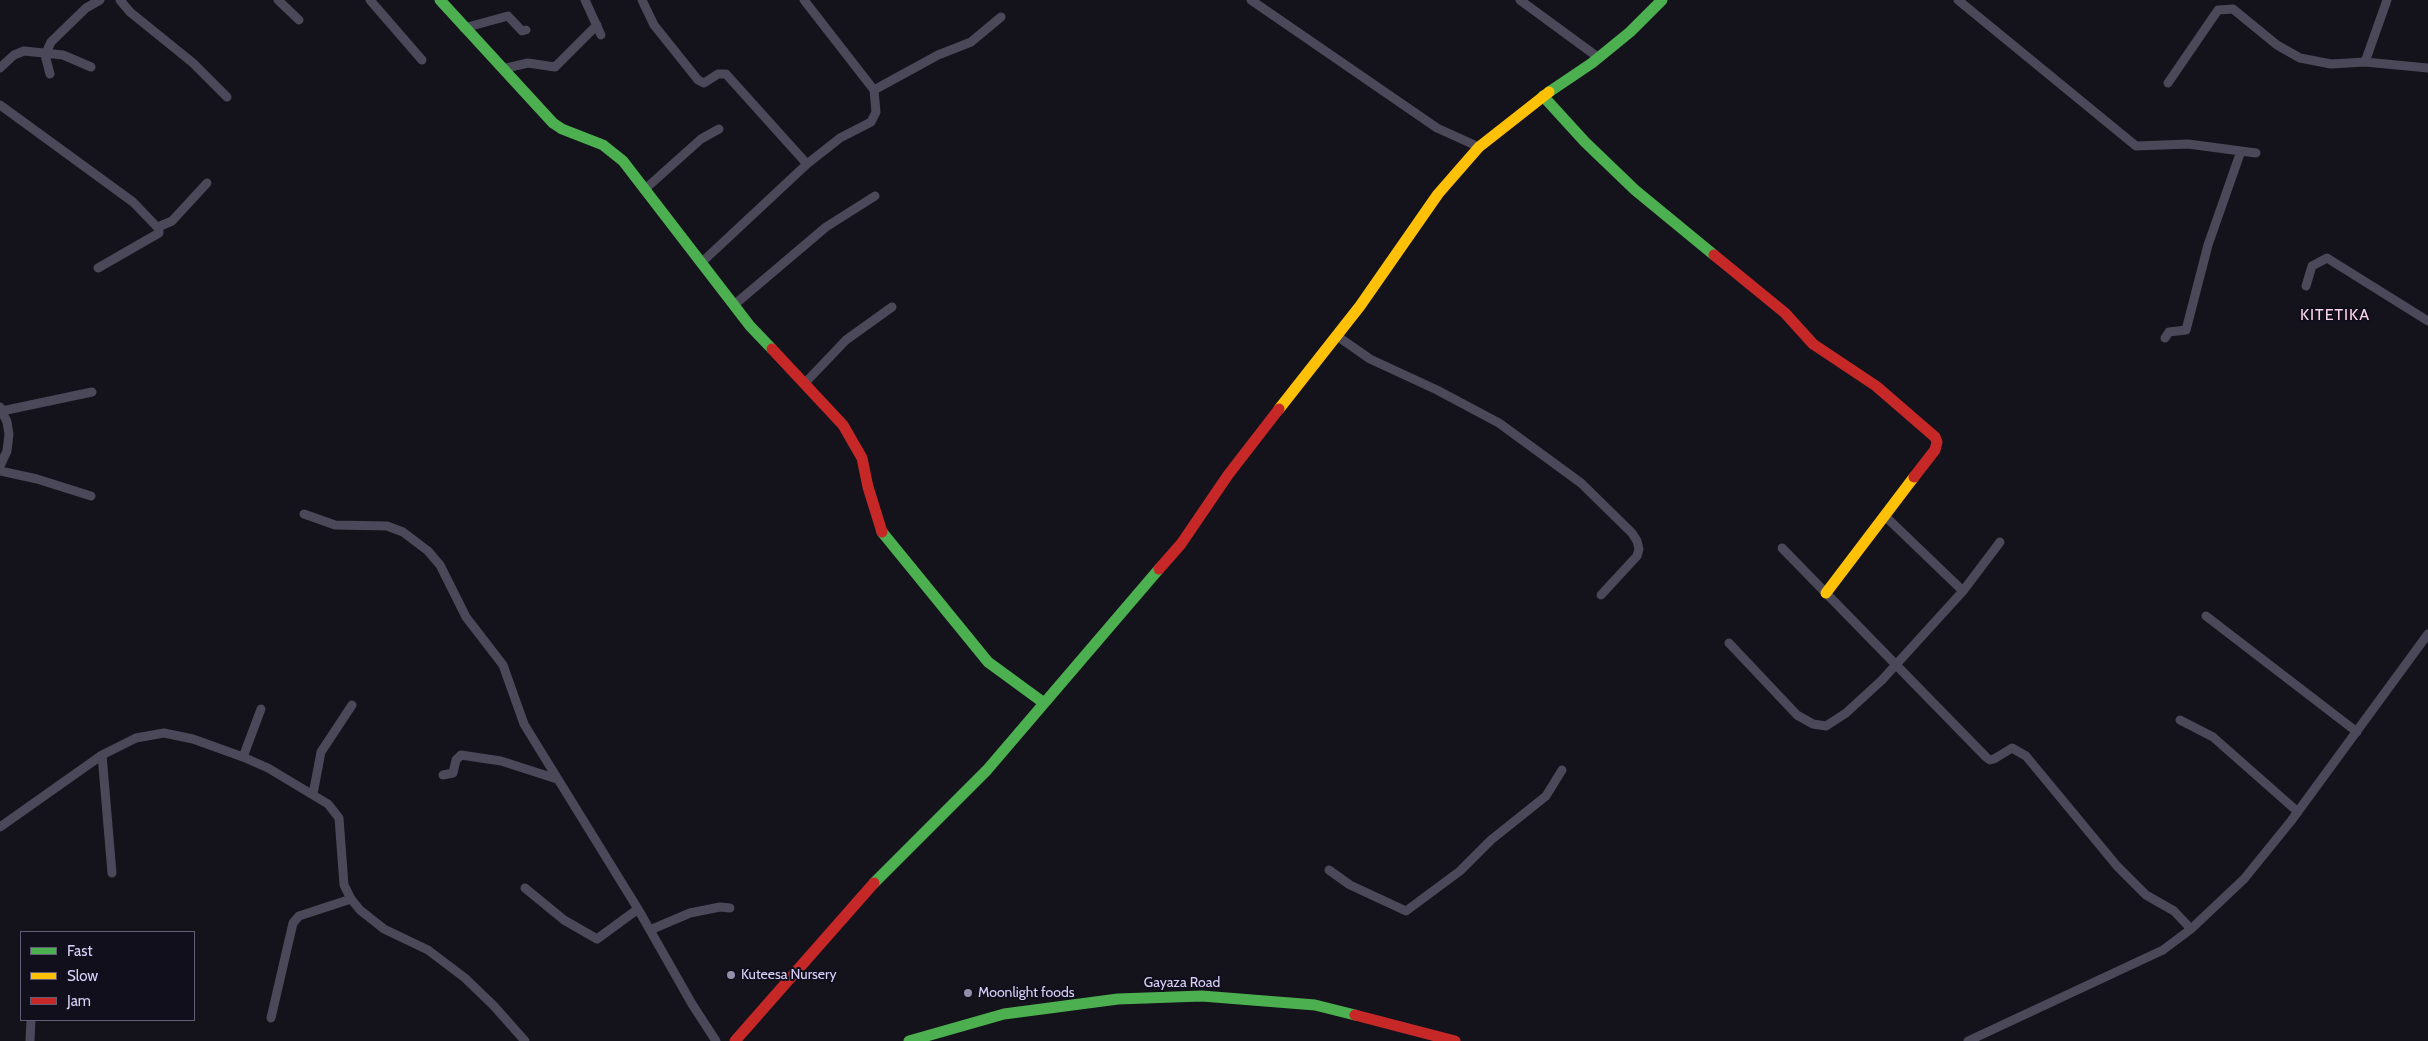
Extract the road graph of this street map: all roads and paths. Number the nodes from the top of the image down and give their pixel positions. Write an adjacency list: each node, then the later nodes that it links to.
1 (100, 0): 20 (street)
2 (120, 0): 32 (street)
3 (278, 0): 15 (street)
4 (370, 0): 22 (street)
5 (440, 0): 17 (street)
6 (585, 0): 16 (street)
7 (642, 0): 38 (street)
8 (804, 0): 30 (street)
9 (1251, 0): 35 (street)
10 (1520, 0): 21 (street)
11 (1662, 0): 21 (street)
12 (1958, 0): 36 (street)
13 (2387, 0): 23 (street)
14 (1001, 17): 30 (street)
15 (299, 20)
16 (597, 25): 19 (street); 27 (street)
17 (464, 28): 18 (street); 27 (street)
18 (526, 30)
19 (601, 35)
20 (46, 52): 24 (street); 25 (street); 28 (street)
21 (1599, 58): 31 (street)
22 (422, 60)
23 (2364, 62): 26 (street); 29 (street)
24 (91, 67)
25 (0, 68)
26 (2428, 68)
27 (502, 69): 40 (street)
28 (50, 74)
29 (2168, 83)
30 (874, 90): 38 (street)
31 (1543, 96): 35 (street); 58 (street)
32 (227, 97)
33 (0, 105): 42 (street)
34 (719, 129): 40 (street)
35 (1478, 147): 49 (street)
36 (2242, 151): 37 (street); 50 (street)
37 (2256, 153)
38 (807, 164): 43 (street)
39 (207, 182): 42 (street)
40 (644, 190): 43 (street)
41 (874, 196): 46 (street)
42 (158, 227): 44 (street)
43 (701, 263): 46 (street)
44 (98, 268)
45 (2306, 286): 48 (street)
46 (734, 305): 51 (street)
47 (892, 307): 51 (street)
48 (2428, 321)
49 (1337, 336): 63 (street); 68 (street)
50 (2165, 338)
51 (804, 384): 68 (street)
52 (92, 392): 53 (street)
53 (1, 408): 54 (street)
54 (0, 466)
55 (0, 471): 56 (street)
56 (91, 496)
57 (304, 514): 77 (street)
58 (1886, 517): 61 (street); 62 (street)
59 (2000, 542): 61 (street)
60 (1782, 548): 62 (street)
61 (1963, 590): 67 (street)
62 (1826, 593): 67 (street)
63 (1601, 595)
64 (2206, 616): 72 (street)
65 (2428, 634): 72 (street)
66 (1729, 643): 67 (street)
67 (1896, 664): 87 (street)
68 (1044, 703): 94 (street)
69 (352, 705): 78 (street)
70 (261, 709): 74 (street)
71 (2180, 720): 79 (street)
72 (2357, 732): 79 (street)
73 (102, 755): 74 (street); 80 (street); 82 (street)
74 (243, 758): 78 (street)
75 (1562, 770): 81 (street)
76 (443, 775): 77 (street)
77 (557, 778): 86 (street)
78 (313, 794): 84 (street)
79 (2298, 812): 87 (street)
80 (0, 827)
81 (1330, 870)
82 (112, 873)
83 (525, 888): 86 (street)
84 (351, 899): 89 (street); 92 (street)
85 (730, 908): 88 (street)
86 (638, 909): 88 (street)
87 (2190, 929): 97 (street)
88 (650, 930): 93 (street)
89 (271, 1018)
90 (31, 1021): 91 (street)
91 (30, 1041)
92 (524, 1041)
93 (716, 1041)
94 (735, 1041)
95 (909, 1041): 96 (street, Gayaza Road)
96 (1455, 1041)
97 (1968, 1041)

